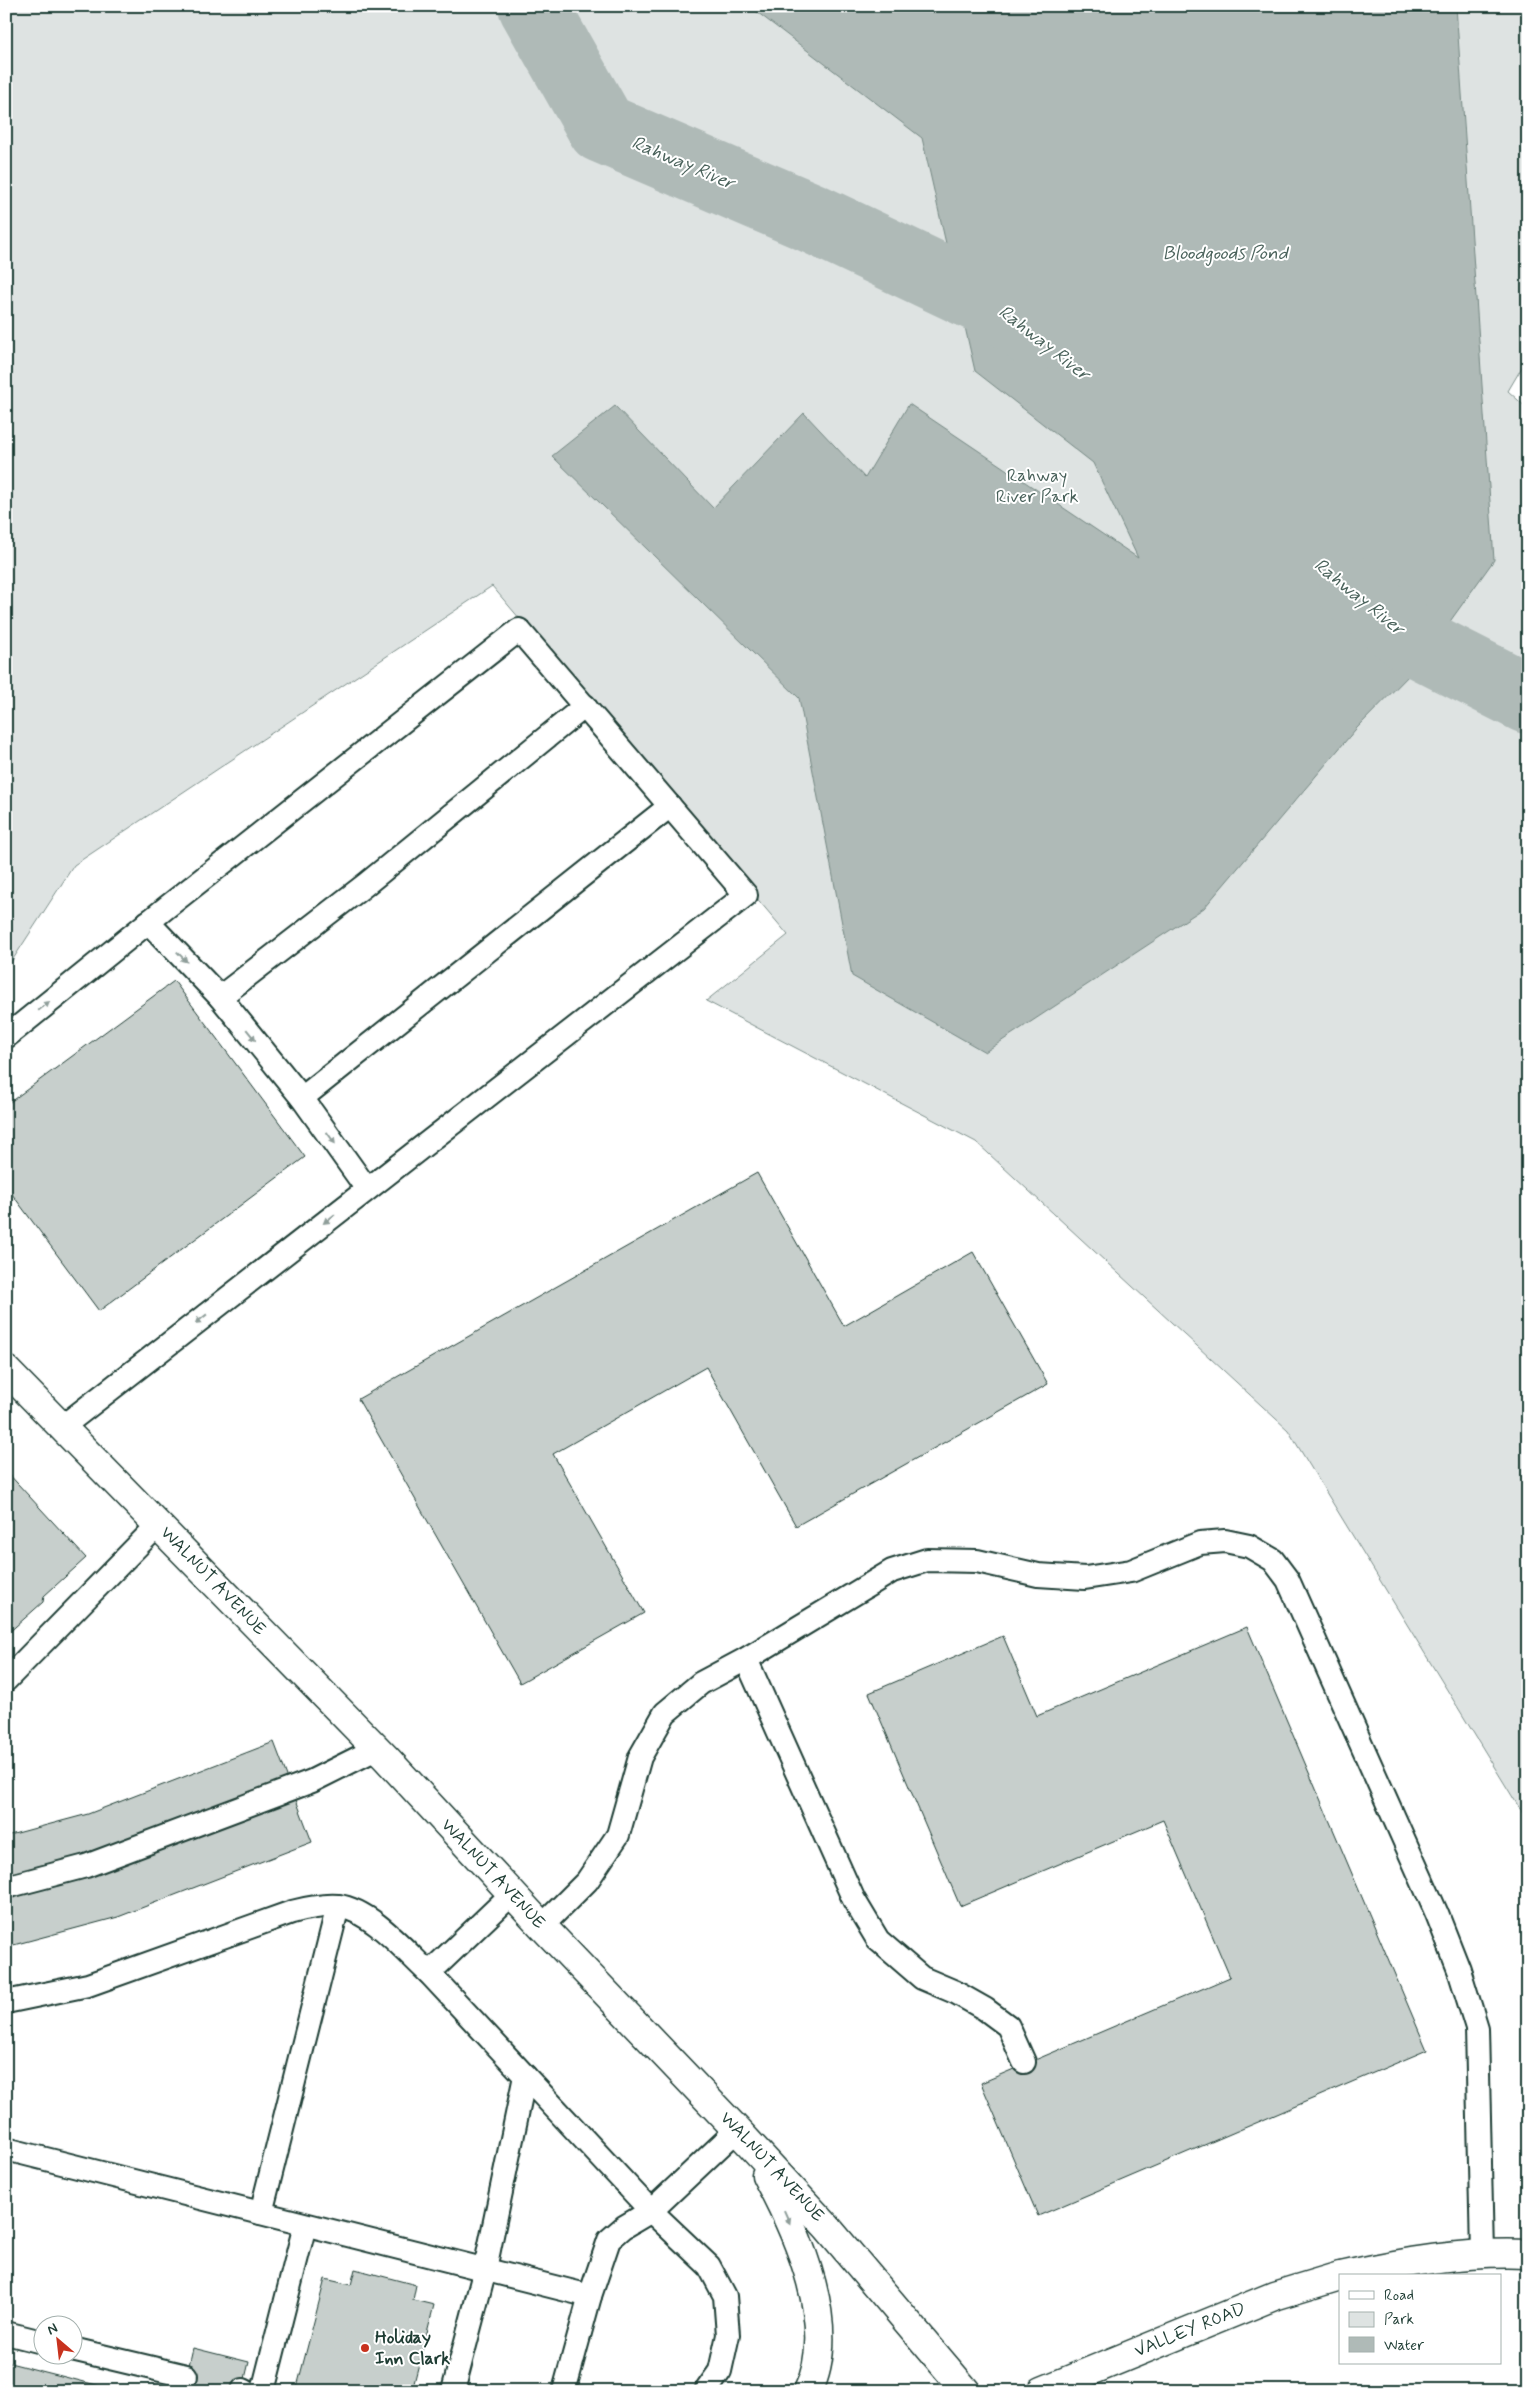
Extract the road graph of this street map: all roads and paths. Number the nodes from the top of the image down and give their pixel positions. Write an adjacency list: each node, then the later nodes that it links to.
1 (585, 706): 2 (lane); 3 (lane); 4 (lane)
2 (670, 806): 6 (lane); 7 (lane)
3 (148, 922): 4 (lane, one-way to 4); 5 (lane, one-way to 3)
4 (220, 997): 6 (lane, one-way to 6)
5 (6, 1037)
6 (302, 1098): 7 (lane, one-way to 7)
7 (367, 1190): 9 (lane, one-way to 9)
8 (6, 1370): 9 (street, WALNUT AVENUE)
9 (62, 1427): 10 (street, WALNUT AVENUE)
10 (158, 1524): 12 (lane); 13 (street, WALNUT AVENUE)
11 (746, 1659): 17 (lane); 20 (lane); 27 (lane)
12 (6, 1680)
13 (376, 1749): 14 (lane); 15 (street, WALNUT AVENUE)
14 (6, 1887)
15 (513, 1893): 17 (street, WALNUT AVENUE); 18 (lane)
16 (338, 1906): 18 (lane); 19 (lane); 25 (lane)
17 (542, 1926): 22 (street, WALNUT AVENUE)
18 (429, 1973): 21 (lane)
19 (6, 2002)
20 (1024, 2062)
21 (525, 2076): 24 (lane); 29 (lane)
22 (737, 2130): 24 (lane); 41 (street, one-way to 41); 42 (street, WALNUT AVENUE)
23 (6, 2149): 25 (lane)
24 (651, 2211): 32 (lane); 40 (lane)
25 (261, 2213): 26 (lane)
26 (306, 2224): 29 (lane); 37 (lane)
27 (1482, 2254): 28 (street, VALLEY ROAD); 30 (street, VALLEY ROAD)
28 (1528, 2254)
29 (485, 2270): 32 (lane); 38 (lane)
30 (1351, 2274)
31 (1339, 2277): 43 (street, VALLEY ROAD)
32 (590, 2296): 39 (lane)
33 (6, 2333): 34 (lane)
34 (32, 2340)
35 (82, 2351): 36 (lane)
36 (186, 2376)
37 (263, 2391)
38 (453, 2391)
39 (564, 2391)
40 (706, 2391)
41 (808, 2391)
42 (966, 2391)
43 (1042, 2391)

